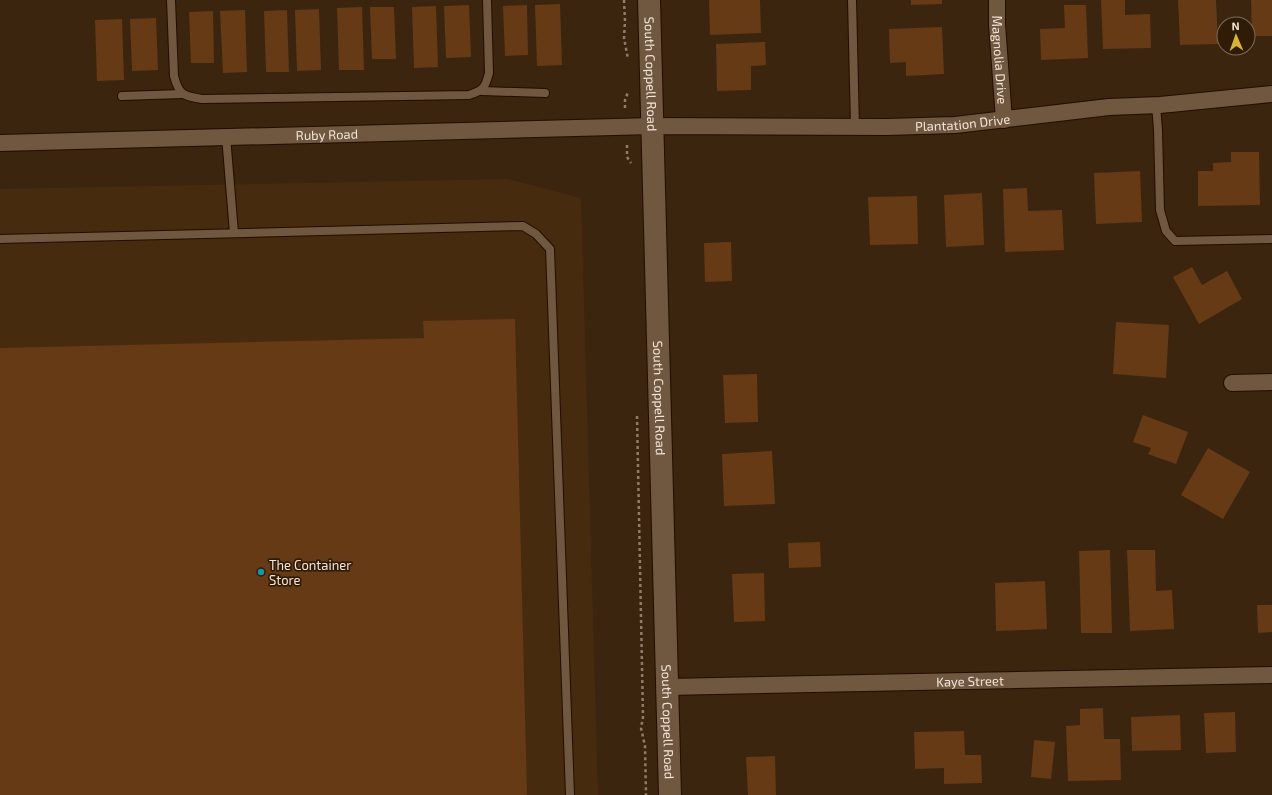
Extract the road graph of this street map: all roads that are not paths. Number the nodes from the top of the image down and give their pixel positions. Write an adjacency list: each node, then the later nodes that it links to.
1 (171, 0): 8 (lane)
2 (487, 0): 6 (lane)
3 (649, 0): 13 (street, South Coppell Road)
4 (852, 0): 14 (lane)
5 (997, 0): 12 (street, Magnolia Drive)
6 (482, 91): 7 (lane); 8 (lane)
7 (545, 93)
8 (182, 94): 10 (lane)
9 (1272, 94): 11 (street, Plantation Drive)
10 (122, 96)
11 (1156, 105): 12 (street, Plantation Drive); 19 (lane)
12 (1004, 120): 14 (street, Plantation Drive)
13 (653, 126): 14 (street, Plantation Drive); 15 (street, Ruby Road); 23 (street, South Coppell Road)
14 (855, 127)
15 (226, 136): 16 (street, Ruby Road); 17 (lane)
16 (0, 143)
17 (234, 233): 18 (lane); 24 (lane)
18 (0, 239)
19 (1272, 239)
20 (1272, 382): 21 (street)
21 (1232, 383)
22 (1272, 675): 23 (street, Kaye Street)
23 (667, 687): 25 (street, South Coppell Road)
24 (570, 795)
25 (670, 795)

